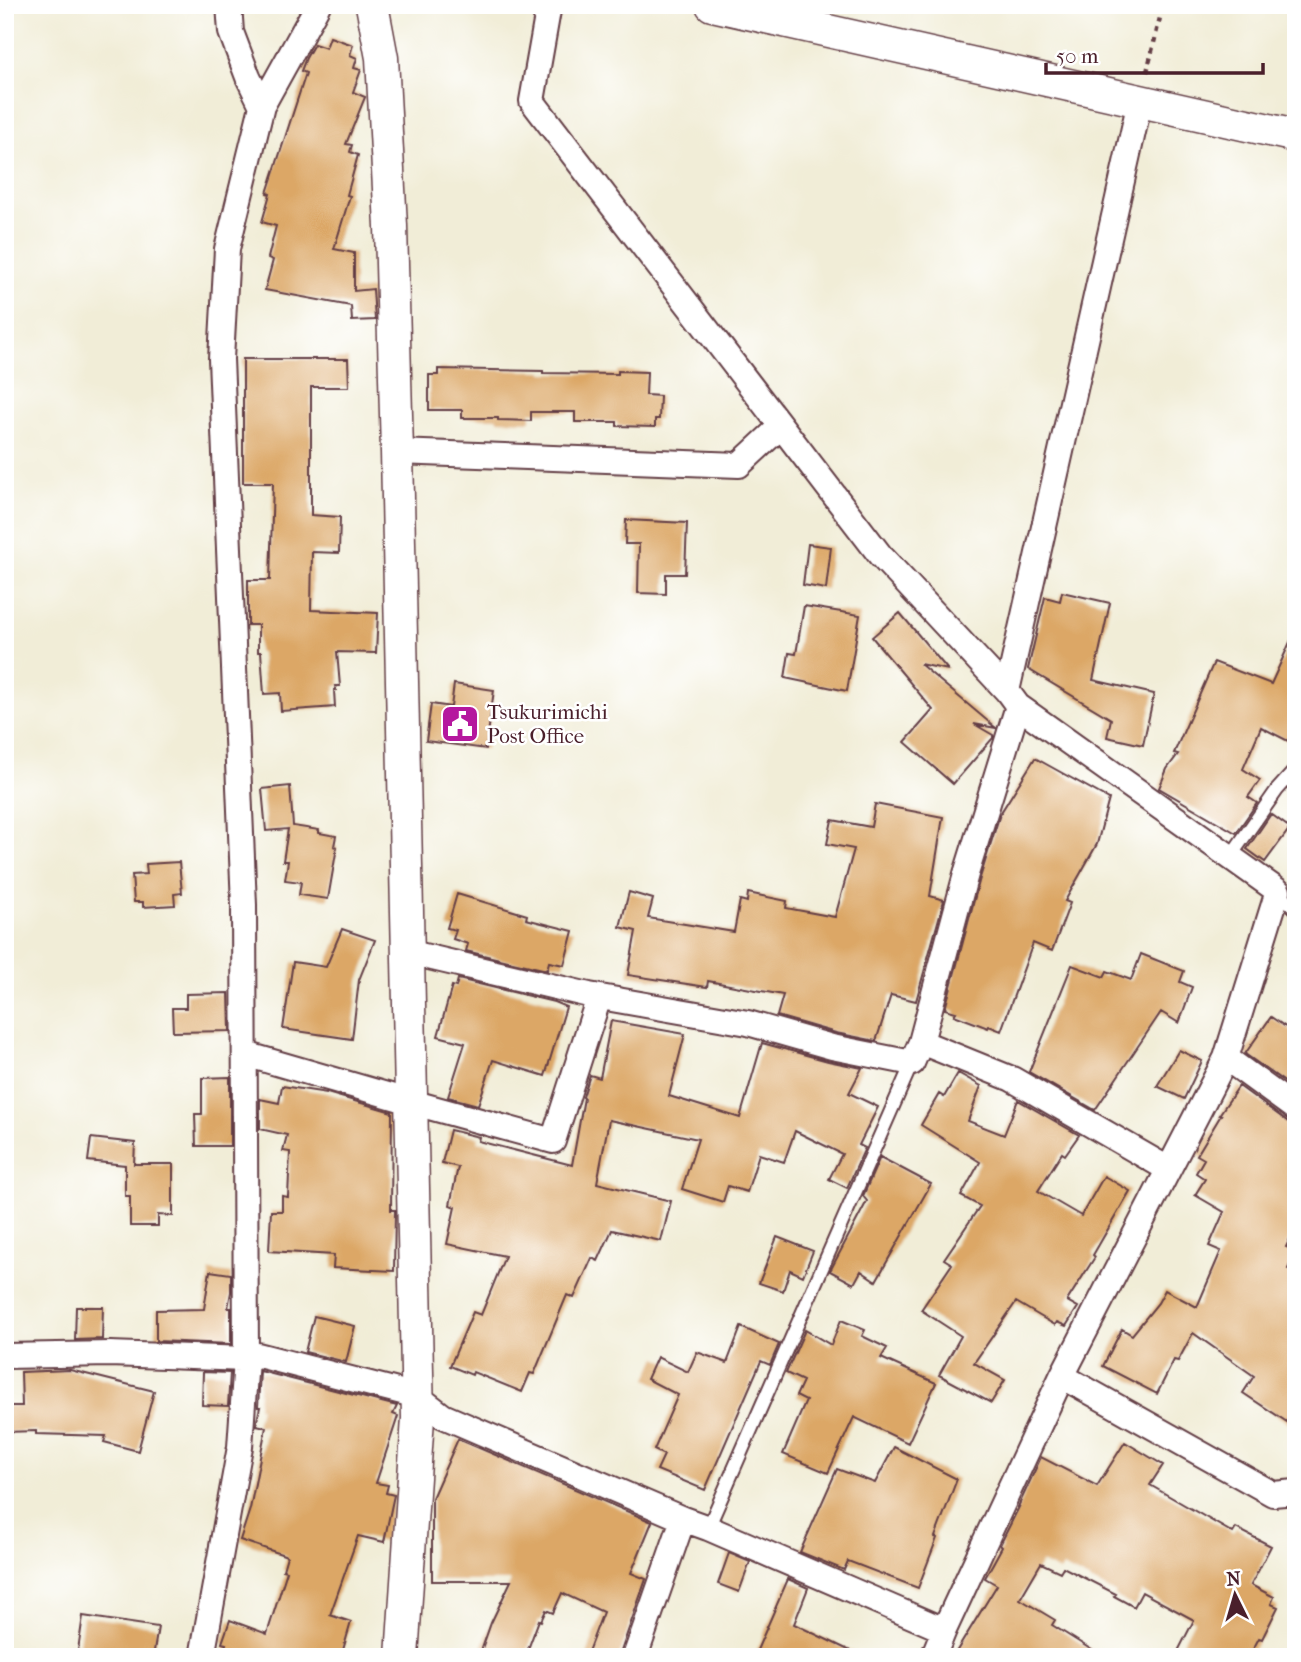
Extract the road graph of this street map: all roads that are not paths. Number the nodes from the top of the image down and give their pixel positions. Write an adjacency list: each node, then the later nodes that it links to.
1 (229, 5): 7 (street)
2 (318, 5): 7 (street)
3 (372, 5): 10 (street)
4 (549, 5): 9 (street)
5 (712, 5): 6 (street)
6 (1140, 101): 8 (street); 11 (street)
7 (262, 106): 19 (street)
8 (1296, 136)
9 (780, 426): 10 (street); 11 (street)
10 (397, 452): 16 (street)
11 (1012, 698): 13 (street); 18 (street)
12 (1296, 769): 13 (lane)
13 (1230, 857): 14 (street)
14 (1278, 891): 15 (lane); 20 (street)
15 (1296, 909)
16 (408, 952): 17 (street); 21 (street)
17 (599, 997): 18 (street); 21 (street)
18 (916, 1052): 23 (street); 30 (lane)
19 (245, 1054): 21 (street); 25 (street)
20 (1226, 1058): 22 (street); 23 (street)
21 (411, 1102): 27 (street)
22 (1296, 1109)
23 (1168, 1169): 26 (street)
24 (5, 1356): 25 (street)
25 (246, 1359): 27 (street); 32 (street)
26 (1062, 1377): 28 (street); 31 (street)
27 (417, 1395): 29 (street); 33 (street)
28 (1296, 1492)
29 (683, 1519): 30 (street); 34 (street)
30 (708, 1528): 31 (street)
31 (944, 1630): 35 (street)
32 (202, 1657)
33 (402, 1657)
34 (635, 1657)
35 (933, 1657)

